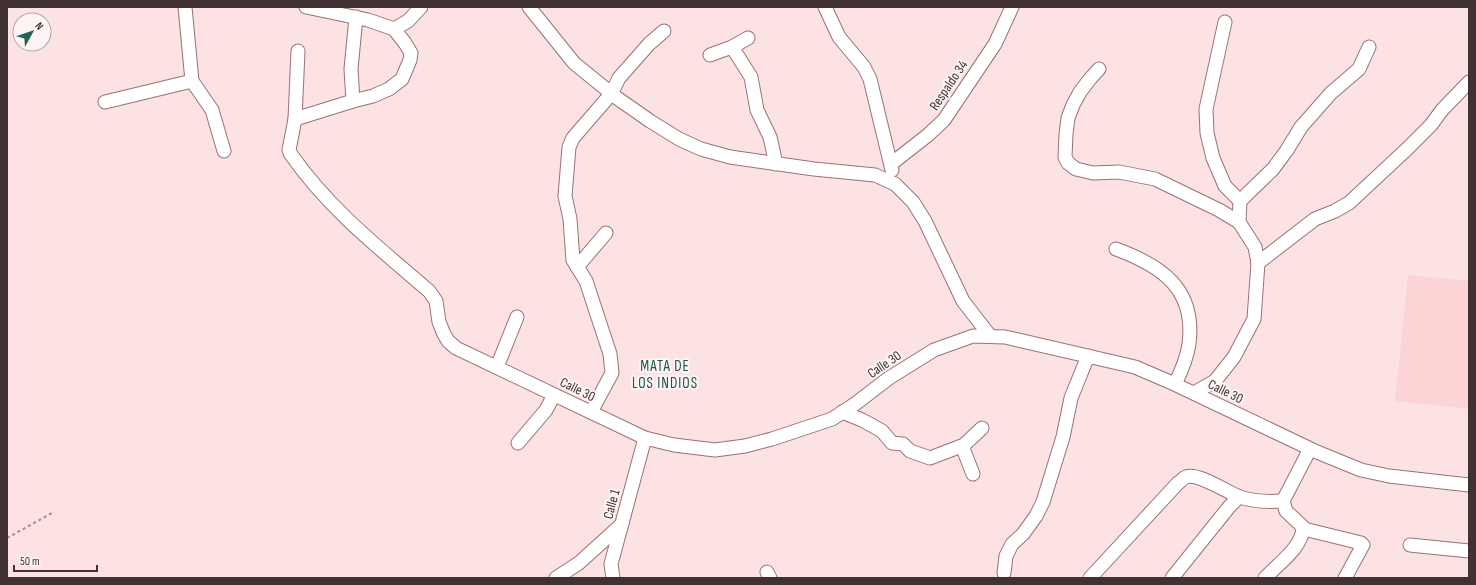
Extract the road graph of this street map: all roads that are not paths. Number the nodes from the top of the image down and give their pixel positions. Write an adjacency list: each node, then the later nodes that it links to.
1 (185, 7): 17 (street)
2 (306, 7): 7 (street)
3 (421, 7): 9 (street)
4 (529, 7): 19 (street)
5 (825, 7): 25 (street)
6 (1012, 7): 25 (street, Respaldo 34)
7 (356, 17): 9 (street); 20 (street)
8 (1225, 22): 27 (street)
9 (394, 29): 20 (street)
10 (664, 31): 19 (street)
11 (748, 38): 12 (street)
12 (732, 47): 15 (street); 24 (street)
13 (1369, 47): 27 (street)
14 (298, 51): 22 (street, Calle 30)
15 (710, 56)
16 (1099, 69): 28 (street)
17 (192, 81): 21 (street); 23 (street)
18 (1469, 82): 31 (street)
19 (611, 94): 24 (street); 32 (street)
20 (353, 101): 22 (street)
21 (105, 102)
22 (295, 119): 36 (street, Calle 30)
23 (224, 151)
24 (776, 164): 26 (street)
25 (890, 164): 26 (street)
26 (894, 184): 34 (street)
27 (1240, 202): 28 (street)
28 (1239, 222): 31 (street)
29 (606, 233): 32 (street)
30 (1116, 249): 37 (street)
31 (1258, 263): 38 (street)
32 (577, 267): 40 (street)
33 (517, 317): 36 (street)
34 (990, 336): 35 (street, Calle 30); 41 (street, Calle 30)
35 (1088, 356): 37 (street, Calle 30); 56 (street)
36 (497, 367): 39 (street, Calle 30)
37 (1175, 384): 38 (street, Calle 30)
38 (1194, 394): 46 (street, Calle 30)
39 (554, 395): 40 (street, Calle 30); 44 (street)
40 (591, 412): 43 (street, Calle 30)
41 (842, 412): 43 (street, Calle 30); 45 (street)
42 (982, 428): 45 (street)
43 (645, 438): 51 (street, Calle 1)
44 (518, 443)
45 (962, 446): 47 (street)
46 (1310, 449): 48 (street, Calle 30); 50 (street)
47 (973, 474)
48 (1469, 485)
49 (1239, 497): 50 (street); 60 (street); 61 (street)
50 (1283, 501): 52 (street)
51 (622, 524): 55 (street, Calle 1); 57 (street)
52 (1304, 529): 62 (street); 63 (street)
53 (1410, 545): 54 (street)
54 (1469, 551)
55 (612, 564): 58 (street); 59 (street, Calle 1)
56 (1004, 573)
57 (556, 578)
58 (606, 578)
59 (613, 578)
60 (1090, 578)
61 (1172, 578)
62 (1266, 578)
63 (1345, 578)

